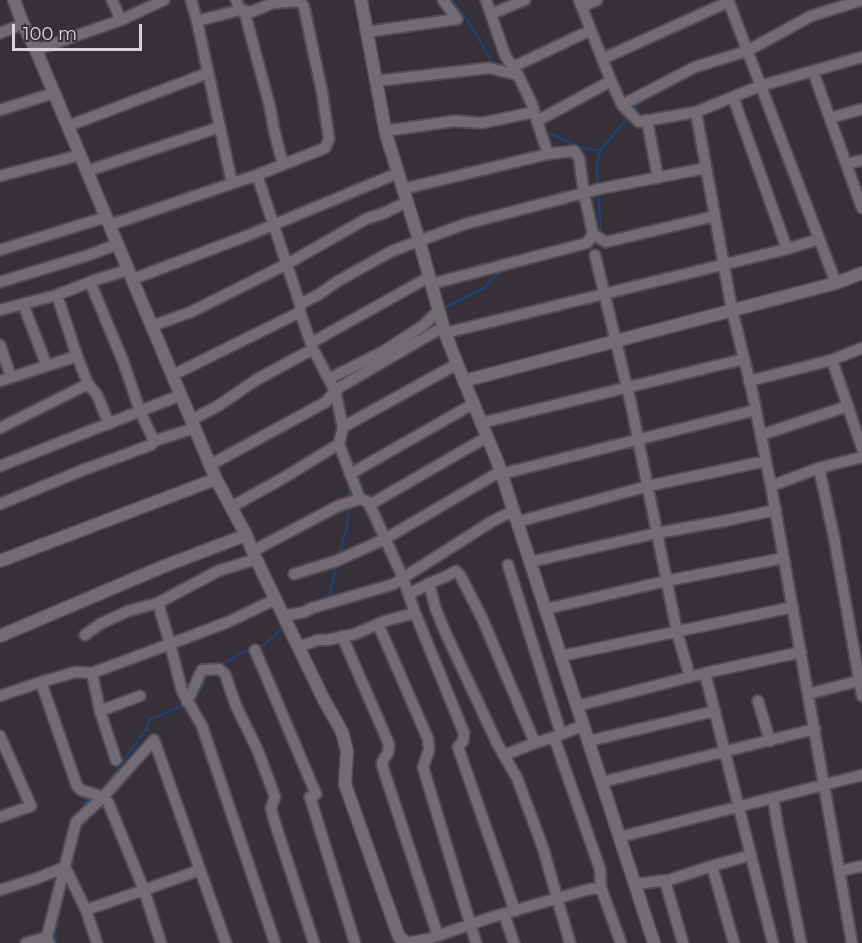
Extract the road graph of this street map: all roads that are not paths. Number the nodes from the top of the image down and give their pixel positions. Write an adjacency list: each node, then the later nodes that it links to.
1 (14, 0): 17 (street)
2 (112, 0): 15 (street)
3 (164, 0): 15 (street)
4 (191, 0): 16 (street)
5 (361, 0): 19 (street)
6 (442, 0): 19 (street)
7 (486, 0): 14 (street)
8 (525, 0): 14 (street)
9 (597, 0): 12 (street)
10 (862, 0): 22 (street)
11 (728, 1): 22 (street); 24 (street)
12 (581, 3): 18 (street)
13 (240, 7): 16 (street); 47 (street); 47 (street)
14 (490, 14): 25 (street)
15 (122, 20): 21 (street)
16 (197, 21): 27 (street)
17 (23, 24): 20 (street); 21 (street)
18 (591, 30): 24 (street); 25 (street)
19 (366, 32): 28 (street)
20 (0, 33)
21 (36, 50): 31 (street)
22 (747, 51): 30 (street); 33 (street)
23 (862, 57): 26 (street)
24 (602, 59): 29 (street)
25 (515, 71): 28 (street); 37 (street)
26 (813, 71): 30 (street); 38 (street)
27 (208, 73): 40 (street); 41 (street)
28 (376, 81): 42 (street)
29 (611, 81): 33 (street); 37 (street)
30 (760, 86): 32 (street); 63 (street)
31 (54, 93): 35 (street); 40 (street)
32 (733, 97): 36 (street); 66 (street)
33 (622, 105): 39 (street)
34 (862, 109): 38 (street)
35 (0, 110)
36 (696, 112): 39 (street); 48 (street)
37 (536, 116): 42 (street); 43 (street)
38 (830, 118): 46 (street)
39 (646, 120): 53 (street)
40 (68, 126): 44 (street)
41 (220, 126): 49 (street); 54 (street)
42 (385, 131): 50 (street)
43 (548, 154): 55 (street); 56 (street)
44 (80, 155): 49 (street); 51 (street)
45 (862, 160): 46 (street)
46 (846, 164): 58 (street)
47 (283, 165): 52 (street)
48 (706, 168): 53 (street); 59 (street)
49 (87, 171): 60 (street)
50 (398, 173): 55 (street); 61 (street)
51 (0, 176)
52 (257, 176): 54 (street); 61 (street)
53 (658, 178): 56 (street)
54 (232, 183): 60 (street)
55 (403, 189): 57 (street)
56 (584, 193): 62 (street); 64 (street)
57 (407, 202): 64 (street); 69 (street)
58 (862, 208)
59 (715, 216): 62 (street); 70 (street)
60 (108, 221): 65 (street); 67 (street)
61 (273, 225): 69 (street); 72 (street)
62 (594, 234): 73 (street)
63 (819, 239): 66 (street); 76 (street)
64 (419, 240): 73 (street); 80 (street)
65 (118, 244): 72 (street); 74 (street)
66 (788, 249): 70 (street)
67 (0, 250)
68 (595, 255): 77 (street)
69 (286, 264): 80 (street); 84 (street)
70 (724, 264): 77 (street); 83 (street)
71 (862, 273): 76 (street)
72 (130, 275): 75 (street); 84 (street)
73 (430, 280): 82 (street); 88 (street)
74 (0, 282)
75 (90, 282): 78 (street); 106 (street)
76 (836, 283): 83 (street)
77 (605, 294): 85 (street); 86 (street)
78 (57, 295): 79 (street); 90 (street)
79 (23, 304): 81 (street); 94 (street)
80 (300, 308): 88 (street); 95 (street)
81 (0, 310)
82 (439, 310): 85 (street); 101 (street)
83 (732, 310): 86 (street); 91 (street)
84 (152, 326): 95 (street)
85 (444, 330): 93 (street); 101 (street)
86 (617, 341): 97 (street); 100 (street)
87 (0, 345): 96 (street)
88 (312, 346): 101 (street); 109 (street)
89 (862, 348): 92 (street)
90 (77, 356): 94 (street); 99 (street)
91 (744, 359): 98 (street); 100 (street)
92 (832, 360): 98 (street); 104 (street)
93 (457, 364): 97 (street); 110 (street)
94 (47, 366): 96 (street)
95 (172, 375): 102 (street)
96 (5, 379)
97 (464, 381): 103 (street)
98 (749, 381): 105 (street)
99 (88, 384): 108 (street); 111 (street)
100 (627, 388): 107 (street); 114 (street)
101 (331, 389): 110 (street); 120 (street)
102 (181, 396): 106 (street); 109 (street)
103 (473, 404): 107 (street); 124 (street)
104 (848, 406): 112 (street); 117 (street)
105 (756, 410): 112 (street); 114 (street)
106 (140, 411): 108 (street); 115 (street)
107 (481, 423): 113 (street)
108 (109, 424): 121 (street)
109 (193, 424): 115 (street); 120 (street)
110 (343, 427): 116 (street)
111 (0, 428)
112 (761, 435): 119 (street)
113 (487, 437): 123 (street); 128 (street)
114 (638, 439): 123 (street); 126 (street)
115 (154, 441): 129 (street)
116 (335, 446): 124 (street); 130 (street)
117 (862, 448)
118 (862, 457): 122 (street)
119 (766, 461): 126 (street); 127 (street)
120 (210, 465): 125 (street)
121 (0, 466)
122 (819, 468): 127 (street); 165 (street)
123 (501, 472): 132 (street); 135 (street)
124 (350, 474): 128 (street)
125 (216, 479): 130 (street); 138 (street)
126 (648, 486): 132 (street); 133 (street)
127 (771, 486): 131 (street)
128 (364, 502): 135 (street); 136 (street)
129 (0, 504)
130 (231, 507): 134 (street)
131 (776, 510): 133 (street); 137 (street)
132 (515, 516): 139 (street); 142 (street)
133 (657, 533): 139 (street); 143 (street)
134 (246, 534): 136 (street); 155 (street)
135 (386, 539): 141 (street); 142 (street)
136 (254, 555): 146 (street); 147 (street)
137 (784, 558): 143 (street); 148 (street)
138 (0, 561)
139 (530, 562): 149 (street)
140 (508, 565): 179 (street)
141 (294, 574)
142 (403, 578): 145 (street); 151 (street)
143 (666, 581): 149 (street); 153 (street)
144 (430, 582): 145 (street); 182 (street); 184 (street)
145 (409, 594): 150 (street)
146 (276, 599): 151 (street); 157 (street)
147 (158, 603): 154 (street); 157 (street)
148 (793, 607): 153 (street); 160 (street)
149 (546, 609): 161 (street)
150 (415, 613): 152 (street); 208 (street)
151 (290, 618): 158 (street)
152 (378, 624): 156 (street); 209 (street)
153 (676, 632): 161 (street); 164 (street)
154 (85, 635)
155 (0, 636)
156 (342, 636): 158 (street); 210 (street)
157 (170, 644): 162 (street); 172 (street)
158 (298, 647): 212 (street)
159 (255, 650): 220 (street)
160 (801, 652): 163 (street); 167 (street)
161 (561, 656): 173 (street)
162 (92, 673): 166 (street); 174 (street)
163 (705, 673): 164 (street); 175 (street)
164 (690, 677): 173 (street)
165 (861, 680): 167 (street); 170 (street)
166 (41, 682): 168 (street); 190 (street)
167 (808, 694): 177 (street)
168 (0, 696)
169 (140, 696): 174 (street)
170 (862, 696)
171 (758, 700): 181 (street)
172 (187, 702): 218 (street); 219 (street)
173 (577, 705): 176 (street)
174 (100, 711): 186 (street)
175 (715, 711): 180 (street); 183 (street)
176 (584, 725): 179 (street); 180 (street)
177 (815, 729): 181 (street); 189 (street)
178 (0, 736): 185 (street)
179 (558, 736): 182 (street); 203 (street)
180 (589, 741): 188 (street)
181 (770, 741): 183 (street)
182 (535, 743): 184 (street)
183 (725, 753): 188 (street); 192 (street)
184 (504, 755): 206 (street)
185 (4, 758): 193 (street)
186 (116, 760)
187 (862, 775): 189 (street)
188 (602, 782): 194 (street)
189 (825, 784): 191 (street); 200 (street)
190 (103, 797): 197 (street); 199 (street); 205 (street)
191 (773, 798): 192 (street); 229 (street)
192 (738, 807): 194 (street); 195 (street)
193 (0, 817)
194 (620, 837): 202 (street)
195 (751, 855): 198 (street); 228 (street)
196 (862, 866): 200 (street)
197 (65, 867): 204 (street); 207 (street); 211 (street)
198 (712, 867): 201 (street); 227 (street)
199 (200, 870): 205 (street); 217 (street)
200 (840, 871): 230 (street)
201 (665, 880): 202 (street); 226 (street)
202 (635, 884): 225 (street)
203 (601, 888): 206 (street); 224 (street)
204 (0, 890)
205 (144, 890): 207 (street); 216 (street)
206 (558, 898): 208 (street); 223 (street)
207 (86, 910): 215 (street)
208 (510, 912): 209 (street); 222 (street)
209 (470, 924): 210 (street); 221 (street)
210 (438, 936): 213 (street)
211 (48, 940): 214 (street)
212 (404, 942): 213 (street)
213 (425, 942)
214 (26, 943)
215 (97, 943)
216 (161, 943)
217 (226, 943)
218 (275, 943)
219 (314, 943)
220 (355, 943)
221 (476, 943)
222 (514, 943)
223 (570, 943)
224 (621, 943)
225 (654, 943)
226 (683, 943)
227 (734, 943)
228 (773, 943)
229 (801, 943)
230 (852, 943)

